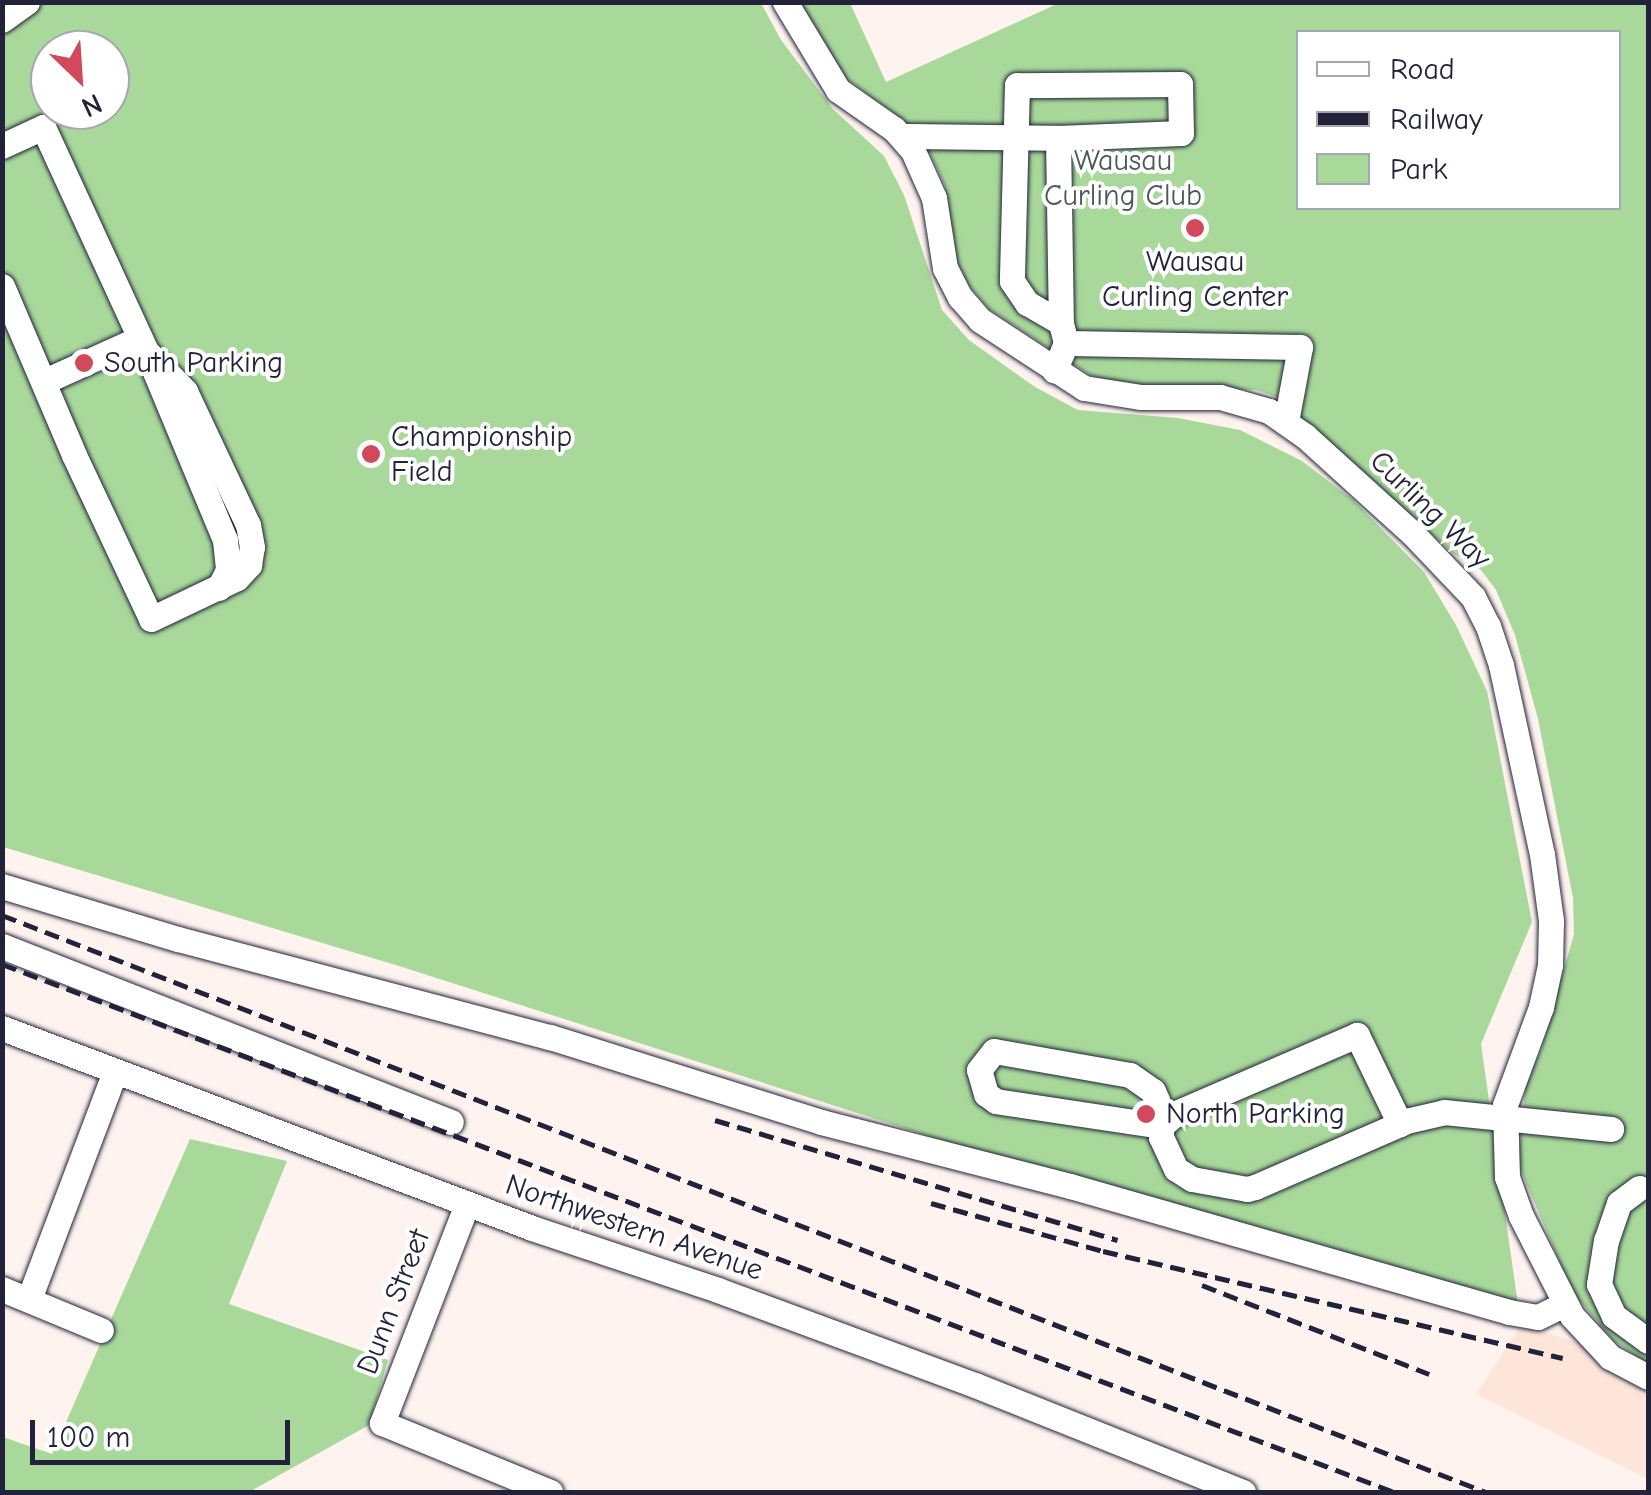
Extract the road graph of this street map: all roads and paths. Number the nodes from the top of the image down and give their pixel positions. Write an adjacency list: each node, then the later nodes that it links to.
1 (27, 2): 3 (street)
2 (785, 2): 4 (street, Curling Way)
3 (2, 20)
4 (902, 136): 5 (street); 11 (street, Curling Way)
5 (1016, 138): 6 (street); 6 (street); 9 (street)
6 (1058, 138): 9 (street)
7 (2, 146): 10 (street)
8 (2, 286): 12 (street)
9 (1064, 333): 11 (street); 13 (street)
10 (143, 344): 12 (street); 12 (street)
11 (1054, 372): 13 (street, Curling Way)
12 (45, 381)
13 (1286, 422): 18 (street, Curling Way)
14 (2, 886): 27 (street)
15 (2, 946): 19 (street)
16 (2, 1028): 17 (street, Northwestern Avenue)
17 (115, 1072): 24 (street, Northwestern Avenue); 26 (street)
18 (1503, 1116): 20 (street); 22 (street); 27 (street, Curling Way)
19 (452, 1122)
20 (1400, 1124): 21 (street); 21 (street)
21 (1161, 1126): 21 (street)
22 (1611, 1129)
23 (1639, 1188): 29 (street)
24 (467, 1204): 31 (street, Northwestern Avenue); 32 (street, Dunn Street)
25 (2, 1289): 26 (street)
26 (30, 1299): 28 (street)
27 (1565, 1304): 30 (street, Curling Way)
28 (101, 1330)
29 (1648, 1341)
30 (1648, 1377)
31 (1231, 1490)
32 (550, 1492)

